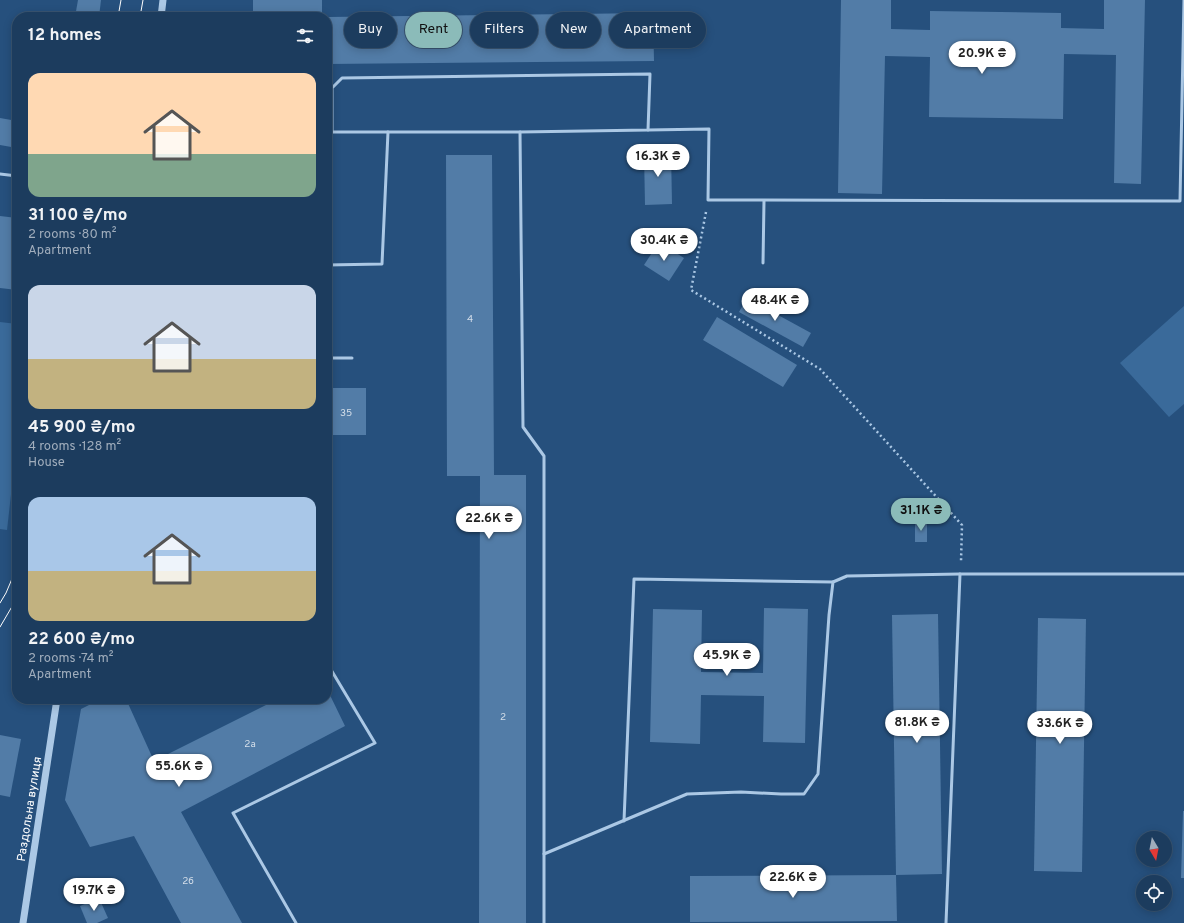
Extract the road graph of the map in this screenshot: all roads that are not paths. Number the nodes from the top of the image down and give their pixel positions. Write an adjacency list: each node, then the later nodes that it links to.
1 (163, 0): 3 (street)
2 (1184, 0): 10 (lane)
3 (162, 12)
4 (648, 130): 5 (lane); 7 (lane); 10 (lane)
5 (332, 132): 6 (lane)
6 (388, 132): 7 (lane); 12 (lane)
7 (520, 132): 21 (lane)
8 (0, 174): 9 (lane)
9 (12, 175)
10 (764, 201): 11 (lane)
11 (763, 263)
12 (332, 265)
13 (332, 358): 14 (lane)
14 (352, 358)
15 (960, 574): 16 (lane); 17 (lane); 25 (lane)
16 (1184, 574)
17 (833, 582): 20 (lane); 20 (lane)
18 (332, 671): 23 (lane)
19 (56, 704): 22 (street, Раздольна вулиця)
20 (624, 821): 21 (lane)
21 (544, 854): 24 (lane)
22 (23, 923)
23 (296, 923)
24 (544, 923)
25 (946, 923)

